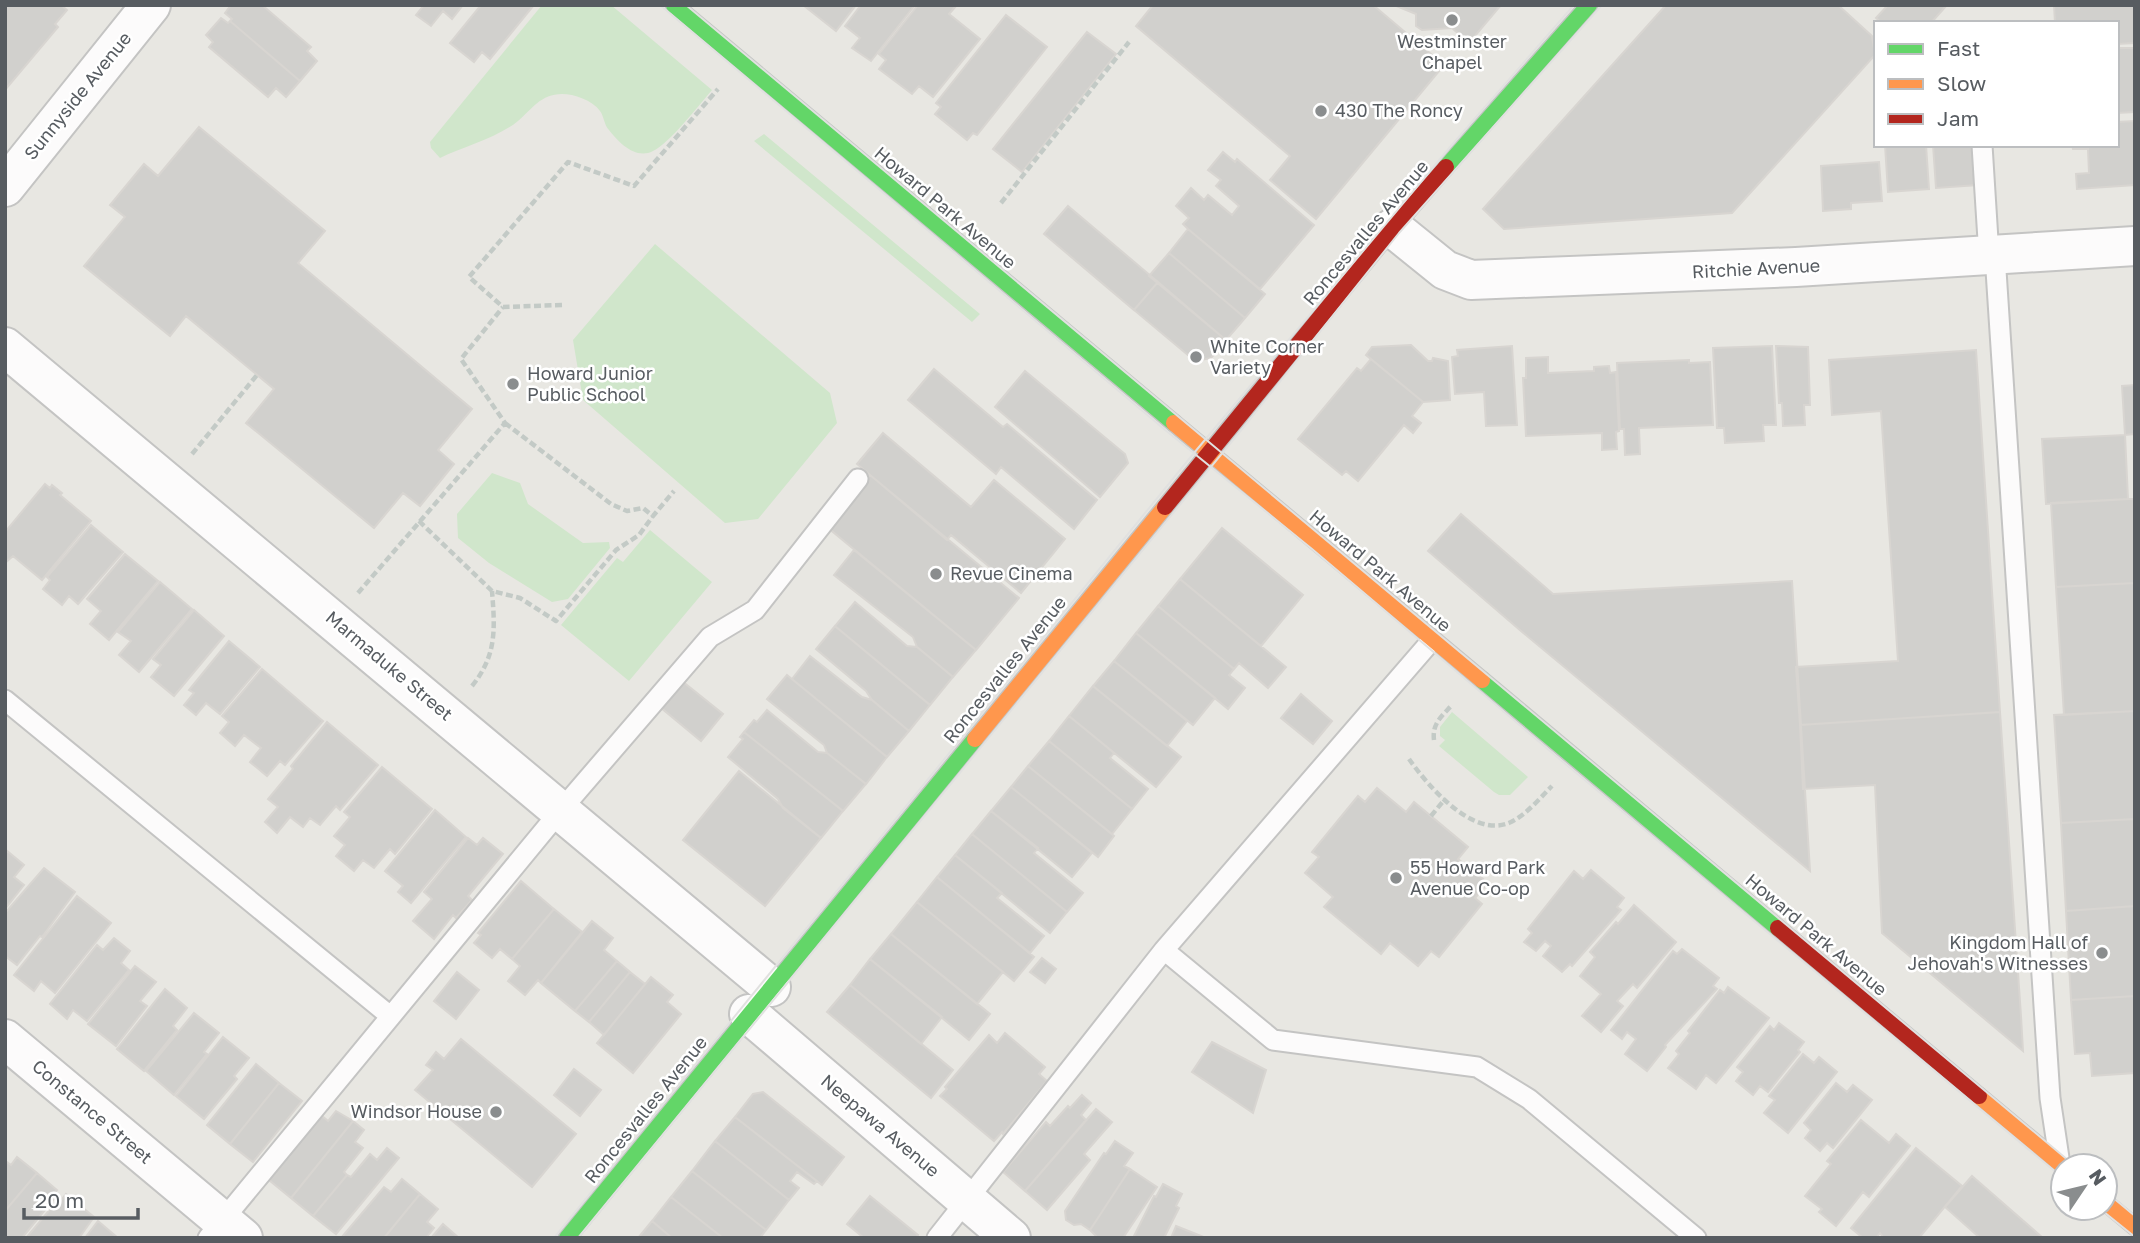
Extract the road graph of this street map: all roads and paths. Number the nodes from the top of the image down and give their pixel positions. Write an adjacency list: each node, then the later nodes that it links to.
1 (151, 5): 7 (street, Sunnyside Avenue)
2 (674, 5): 17 (street, Howard Park Avenue)
3 (1589, 5): 9 (street, Roncesvalles Avenue)
4 (1129, 42): 8 (path)
5 (718, 88): 13 (path)
6 (1982, 147): 11 (lane)
7 (5, 187)
8 (1001, 203)
9 (1393, 229): 11 (street, Ritchie Avenue); 17 (street, Roncesvalles Avenue)
10 (2135, 246): 11 (street, Ritchie Avenue)
11 (1992, 255): 39 (lane)
12 (562, 305): 13 (path)
13 (503, 307): 16 (path)
14 (5, 347): 33 (street, Marmaduke Street)
15 (257, 375): 18 (path)
16 (506, 422): 21 (path); 22 (path)
17 (1209, 453): 25 (street, Howard Park Avenue); 36 (street, Roncesvalles Avenue)
18 (187, 460)
19 (858, 479): 33 (lane)
20 (674, 491): 21 (path)
21 (653, 516): 23 (path)
22 (419, 521): 23 (path); 24 (path)
23 (492, 591): 26 (path)
24 (354, 598)
25 (1433, 640): 35 (lane); 40 (street, Howard Park Avenue)
26 (467, 692)
27 (5, 700): 37 (lane)
28 (1454, 702): 29 (path)
29 (1434, 740)
30 (1409, 759): 32 (path)
31 (1552, 785): 32 (path)
32 (1445, 799): 34 (path)
33 (561, 810): 36 (street, Marmaduke Street); 37 (lane)
34 (1432, 816)
35 (1164, 950): 41 (lane); 48 (lane)
36 (760, 1000): 41 (street, Neepawa Avenue); 45 (street, Roncesvalles Avenue)
37 (389, 1015): 44 (lane)
38 (5, 1040): 44 (street, Constance Street)
39 (2060, 1152)
40 (2049, 1154)
41 (967, 1199): 46 (lane); 47 (street, Neepawa Avenue)
42 (2119, 1214): 43 (street)
43 (2135, 1227)
44 (224, 1232)
45 (567, 1238)
46 (937, 1238)
47 (1011, 1238)
48 (1696, 1238)

